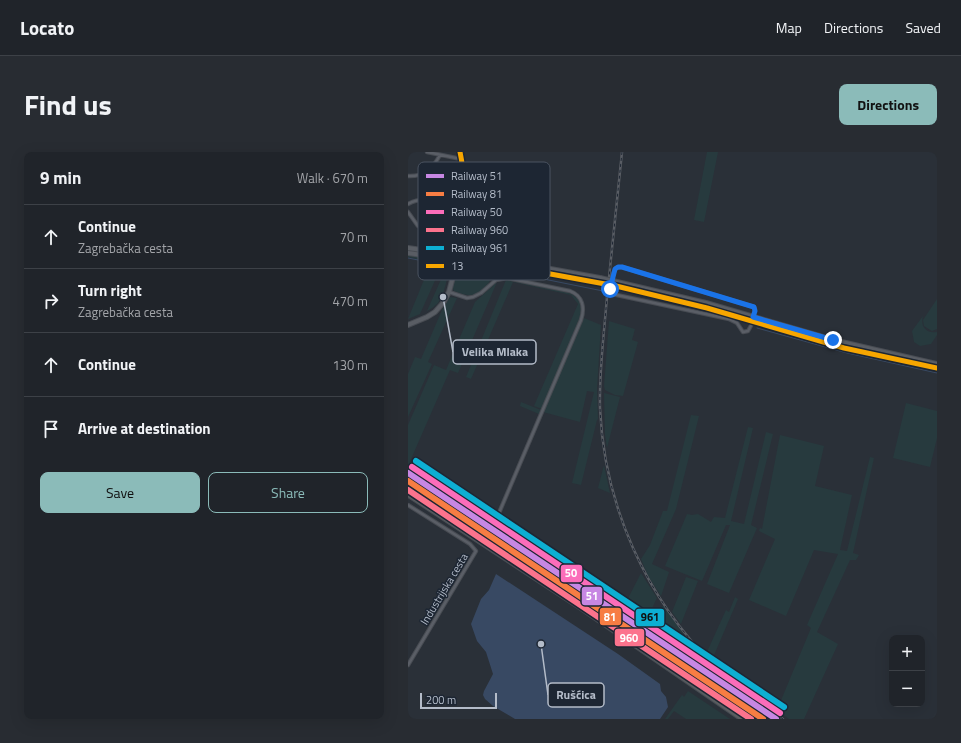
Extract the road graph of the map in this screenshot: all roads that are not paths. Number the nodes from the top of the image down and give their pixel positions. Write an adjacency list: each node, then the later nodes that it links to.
1 (427, 152): 3 (street)
2 (460, 152): 4 (main road)
3 (440, 155): 4 (street); 5 (street)
4 (462, 158): 6 (main road)
5 (435, 162)
6 (462, 162)
7 (418, 175): 8 (street)
8 (408, 176)
9 (418, 200): 10 (street)
10 (408, 204)
11 (408, 212): 12 (street)
12 (418, 226)
13 (408, 248): 14 (main road)
14 (418, 250)
15 (408, 253): 16 (main road)
16 (418, 255)
17 (550, 269): 22 (main road)
18 (550, 274): 22 (main road)
19 (451, 280): 23 (main road)
20 (496, 280): 23 (street)
21 (516, 280): 31 (street)
22 (600, 280): 24 (main road, bridge)
23 (448, 292): 25 (main road)
24 (753, 319): 24 (street); 26 (main road); 27 (main road)
25 (408, 325)
26 (937, 364)
27 (937, 368)
28 (408, 489): 34 (highway)
29 (408, 494): 33 (highway)
30 (408, 505): 32 (street, Industrijska cesta)
31 (493, 527)
32 (408, 665)
33 (743, 719)
34 (751, 719)

